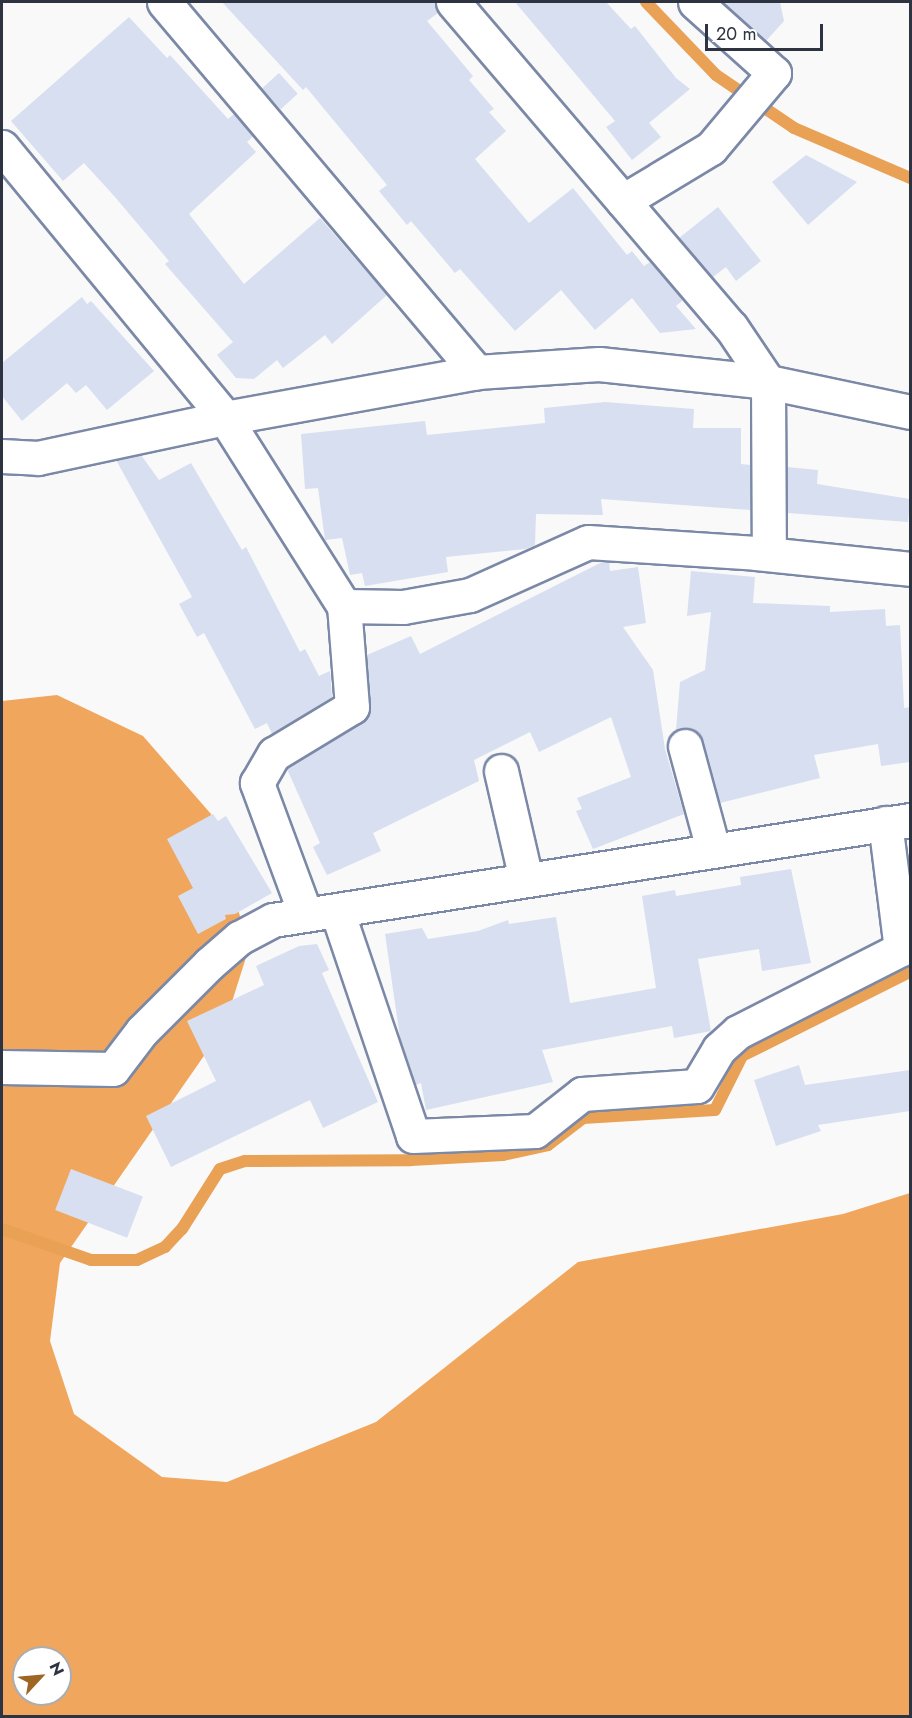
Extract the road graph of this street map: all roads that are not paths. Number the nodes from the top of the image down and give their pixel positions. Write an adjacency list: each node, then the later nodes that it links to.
1 (164, 2): 6 (street)
2 (453, 2): 5 (street)
3 (695, 2): 5 (street)
4 (2, 147): 9 (street)
5 (623, 201): 7 (street)
6 (477, 372): 7 (street); 9 (street)
7 (768, 382): 8 (street); 11 (street)
8 (910, 412)
9 (225, 418): 10 (street); 13 (street)
10 (2, 456)
11 (769, 554): 12 (street); 13 (street)
12 (910, 569)
13 (344, 606): 19 (street)
14 (685, 746): 17 (street)
15 (501, 771): 18 (street)
16 (898, 821): 17 (street); 19 (street)
17 (714, 849): 18 (street)
18 (526, 879): 19 (street)
19 (321, 912): 20 (street)
20 (2, 1068)

